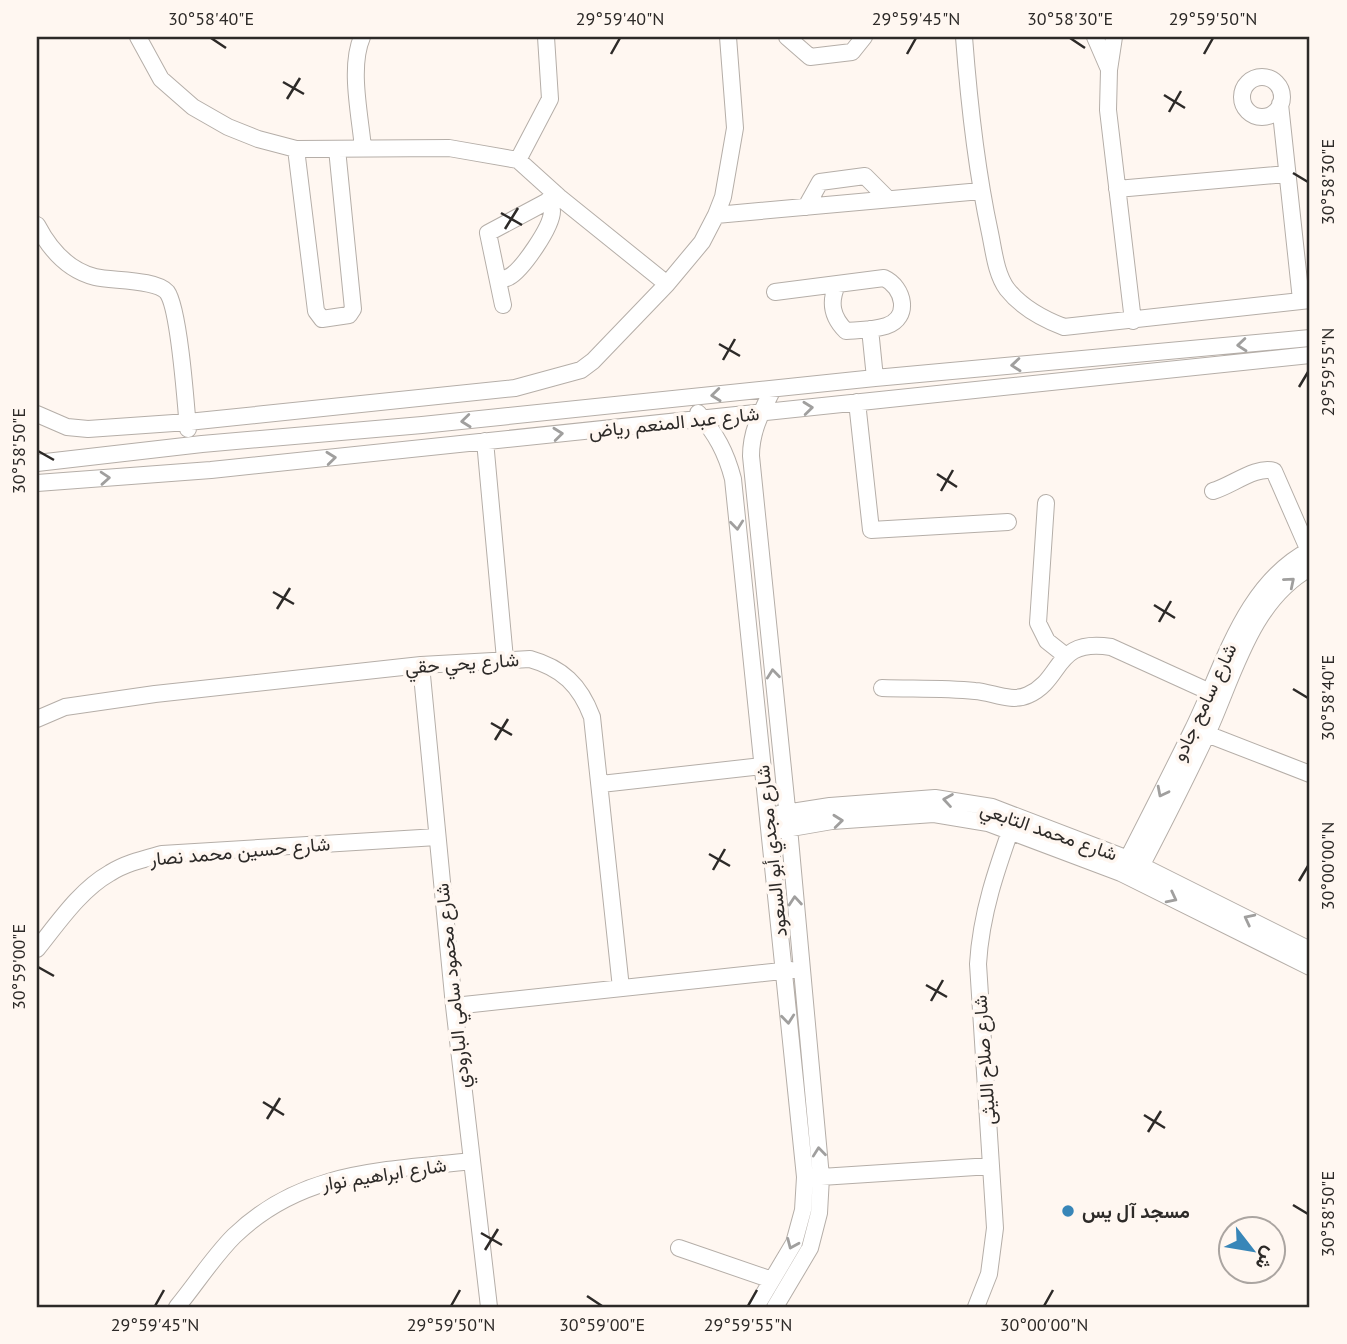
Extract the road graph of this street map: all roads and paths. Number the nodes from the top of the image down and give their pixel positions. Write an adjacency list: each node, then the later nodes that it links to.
1 (138, 37): 13 (street)
2 (362, 37): 12 (street)
3 (546, 37): 15 (street)
4 (728, 37): 22 (street)
5 (787, 37): 6 (street)
6 (864, 37)
7 (964, 37): 18 (street)
8 (1095, 37): 10 (street)
9 (1114, 37): 10 (street)
10 (1109, 70): 17 (street)
11 (1280, 104): 16 (street)
12 (363, 148): 14 (street); 15 (street)
13 (296, 149): 14 (street); 14 (street)
14 (337, 149)
15 (518, 160): 19 (street)
16 (1287, 174): 17 (street); 28 (street)
17 (1117, 188): 30 (street)
18 (981, 191): 20 (street); 30 (street)
19 (551, 198): 24 (street); 24 (street); 25 (street)
20 (888, 199): 21 (street); 21 (street)
21 (806, 207): 22 (street)
22 (716, 215): 25 (street)
23 (37, 225): 41 (street)
24 (498, 281): 29 (street)
25 (667, 284): 41 (street)
26 (837, 285): 27 (street); 31 (street); 31 (street)
27 (775, 292)
28 (1306, 300): 30 (street)
29 (503, 305)
30 (1133, 321)
31 (870, 329): 34 (street)
32 (1310, 338): 34 (street, شارع عبد المنعم رياض, one-way to 34)
33 (1310, 355): 37 (street, شارع عبد المنعم رياض)
34 (875, 378): 35 (street, شارع عبد المنعم رياض)
35 (773, 389): 36 (street, شارع عبد المنعم رياض, one-way to 36); 38 (street, شارع مجدي أبو السعود)
36 (685, 398): 40 (street, شارع مجدي أبو السعود); 42 (street, شارع عبد المنعم رياض, one-way to 42)
37 (857, 402): 38 (street, شارع عبد المنعم رياض, one-way to 37); 54 (street)
38 (761, 413): 40 (street, شارع عبد المنعم رياض); 51 (street, شارع مجدي أبو السعود)
39 (37, 414): 41 (street)
40 (703, 419): 44 (street, شارع عبد المنعم رياض, one-way to 40); 52 (street, شارع مجدي أبو السعود)
41 (188, 422): 45 (street)
42 (422, 425): 43 (street, شارع عبد المنعم رياض); 46 (street)
43 (374, 428): 45 (street, شارع عبد المنعم رياض); 47 (street)
44 (485, 441): 46 (street, شارع عبد المنعم رياض); 58 (street)
45 (190, 445): 48 (street, شارع عبد المنعم رياض)
46 (423, 449): 47 (street, شارع عبد المنعم رياض)
47 (373, 453): 49 (street, شارع عبد المنعم رياض, one-way to 47)
48 (37, 463)
49 (37, 484)
50 (1213, 491): 55 (street)
51 (755, 494): 52 (street); 67 (street, شارع مجدي أبو السعود, one-way to 51)
52 (734, 496): 64 (street, شارع مجدي أبو السعود, one-way to 64)
53 (1045, 503): 57 (street)
54 (1008, 522)
55 (1309, 550): 61 (street, شارع سامح جادو)
56 (1310, 568): 63 (street, شارع سامح جادو, one-way to 56)
57 (1066, 656): 60 (street); 61 (street)
58 (505, 659): 59 (street, شارع يحي حقي); 66 (street, شارع يحي حقي)
59 (421, 665): 62 (street, شارع يحي حقي); 70 (street, شارع محمود سامي البارودي)
60 (882, 688)
61 (1210, 692): 63 (street, شارع سامح جادو)
62 (37, 719)
63 (1200, 732): 65 (street); 71 (street, شارع سامح جادو)
64 (762, 766): 66 (street); 69 (street, شارع مجدي أبو السعود)
65 (1310, 774)
66 (601, 784): 77 (street, شارع يحي حقي)
67 (788, 820): 68 (street, شارع محمد التابعي); 69 (street, شارع محمد التابعي); 75 (street, شارع مجدي أبو السعود, one-way to 67)
68 (1013, 822): 71 (street, شارع محمد التابعي); 80 (street, شارع صلاح الليثى)
69 (769, 824): 76 (street, شارع مجدي أبو السعود)
70 (437, 837): 72 (street, شارع حسين محمد نصار); 78 (street, شارع محمود سامي البارودي)
71 (1131, 869): 73 (street, شارع محمد التابعي, one-way to 71); 74 (street, شارع محمد التابعي, one-way to 74)
72 (37, 949)
73 (1310, 950)
74 (1310, 967)
75 (801, 969): 76 (street); 81 (street, شارع مجدي أبو السعود, one-way to 75)
76 (783, 971): 77 (street); 83 (street, شارع مجدي أبو السعود, one-way to 83)
77 (621, 988): 78 (street)
78 (454, 1006): 79 (street, شارع محمود سامي البارودي)
79 (472, 1161): 84 (street, شارع ابراهيم نوار); 85 (street, شارع محمود سامي البارودي)
80 (991, 1166): 81 (street); 88 (street, شارع صلاح الليثى)
81 (821, 1177): 87 (street, شارع مجدي أبو السعود)
82 (679, 1248): 83 (street)
83 (772, 1280): 86 (street, شارع مجدي أبو السعود)
84 (177, 1307)
85 (489, 1307)
86 (755, 1307)
87 (775, 1307)
88 (976, 1307)

